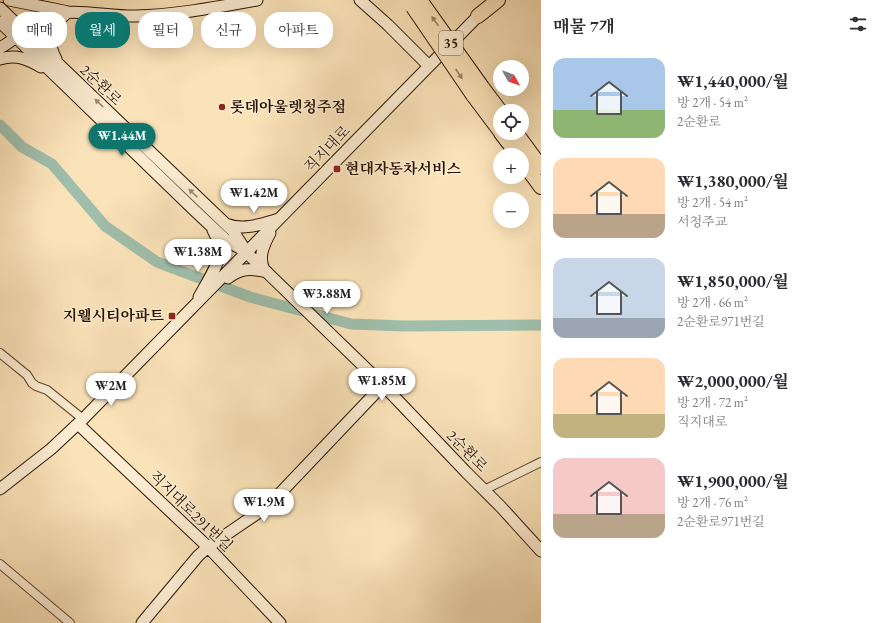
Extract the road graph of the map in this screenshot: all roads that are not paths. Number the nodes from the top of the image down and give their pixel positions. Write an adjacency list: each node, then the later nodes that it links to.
1 (9, 0): 8 (street)
2 (257, 0): 9 (street)
3 (360, 0): 19 (street)
4 (493, 0): 10 (street, 직지대로)
5 (498, 0): 10 (highway)
6 (414, 2): 21 (highway, 35, bridge)
7 (0, 8): 12 (street, 2순환로)
8 (47, 12)
9 (69, 12): 20 (street)
10 (478, 16): 19 (street, 직지대로)
11 (0, 22): 13 (street, 2순환로)
12 (12, 24)
13 (12, 30)
14 (12, 40): 15 (street)
15 (0, 48)
16 (32, 48): 22 (street, 2순환로)
17 (36, 48): 20 (street, 2순환로)
18 (0, 59): 22 (street)
19 (429, 66): 29 (street, 직지대로)
20 (60, 67): 30 (street, 2순환로, one-way to 20)
21 (478, 91): 23 (highway, 35); 24 (highway, 35)
22 (73, 94): 31 (street, 2순환로)
23 (493, 105)
24 (493, 118)
25 (521, 140): 26 (highway)
26 (541, 167)
27 (529, 171): 28 (highway)
28 (541, 187)
29 (281, 218): 30 (street); 32 (street, 직지대로); 34 (street)
30 (225, 224): 32 (street, 2순환로)
31 (209, 225): 32 (street, 2순환로); 35 (street)
32 (247, 253): 33 (street, 직지대로); 34 (street, 2순환로)
33 (232, 271): 34 (street); 35 (street, 직지대로)
34 (267, 273): 37 (street, 2순환로)
35 (199, 302): 38 (street)
36 (0, 353): 38 (street)
37 (383, 385): 41 (street, 2순환로); 42 (street)
38 (81, 422): 40 (street); 42 (street, 직지대로291번길)
39 (540, 466): 41 (street)
40 (0, 489)
41 (484, 490): 43 (street, 2순환로)
42 (208, 547): 46 (street); 47 (street, 직지대로291번길)
43 (541, 551)
44 (0, 564): 45 (street)
45 (70, 623)
46 (142, 623)
47 (280, 623)

